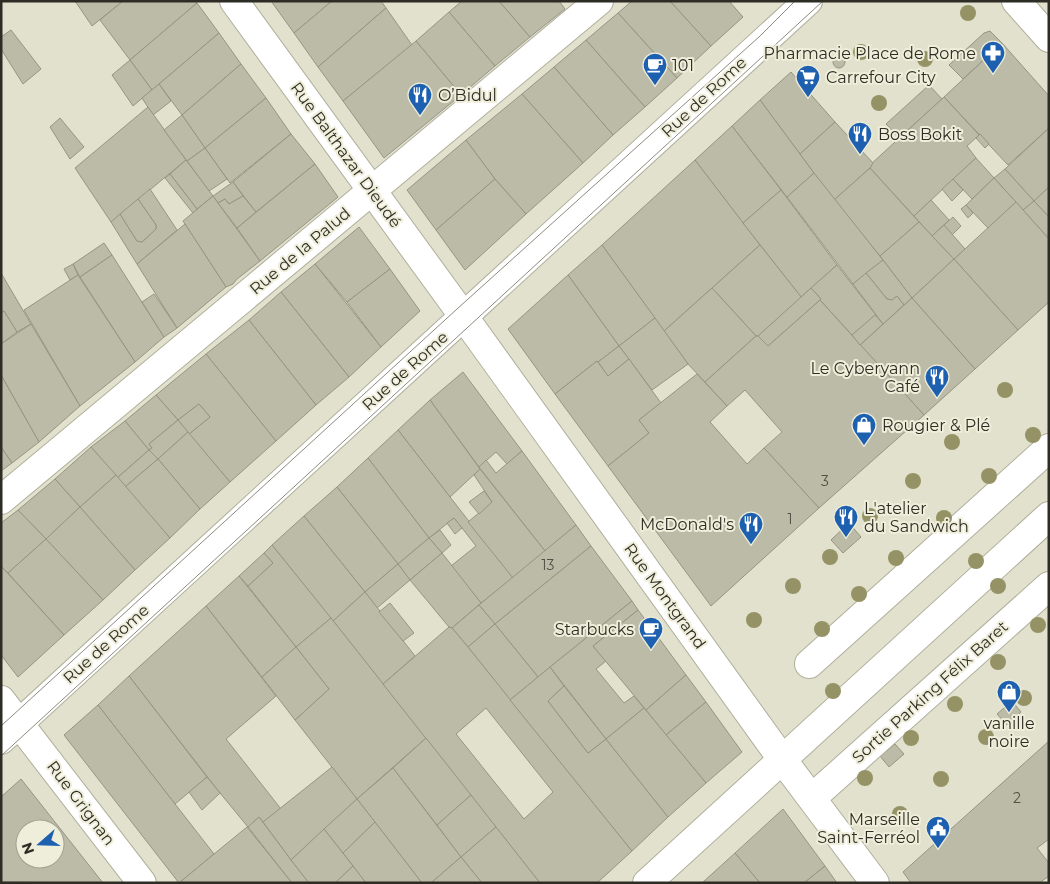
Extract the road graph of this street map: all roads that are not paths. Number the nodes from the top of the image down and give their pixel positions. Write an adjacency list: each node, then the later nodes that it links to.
1 (234, 1): 6 (street, Rue Balthazar Dieudé)
2 (599, 1): 6 (street, Rue de la Palud)
3 (808, 1): 7 (street, Rue de Rome)
4 (1016, 1): 5 (street)
5 (1049, 38)
6 (372, 191): 7 (street, Rue Balthazar Dieudé); 9 (street, Rue de la Palud)
7 (461, 313): 14 (street, Rue de Rome); 15 (street, Rue Montgrand)
8 (1049, 448): 12 (street)
9 (1, 500)
10 (1049, 516): 15 (street)
11 (1049, 586): 16 (street, Sortie Parking Félix Baret)
12 (809, 664)
13 (1, 700): 14 (street, Rue Grignan)
14 (10, 731): 17 (street, Rue Grignan)
15 (782, 759): 16 (street, Rue Montgrand); 18 (street)
16 (812, 798): 19 (street, Rue Montgrand)
17 (142, 883)
18 (647, 883)
19 (875, 883)

